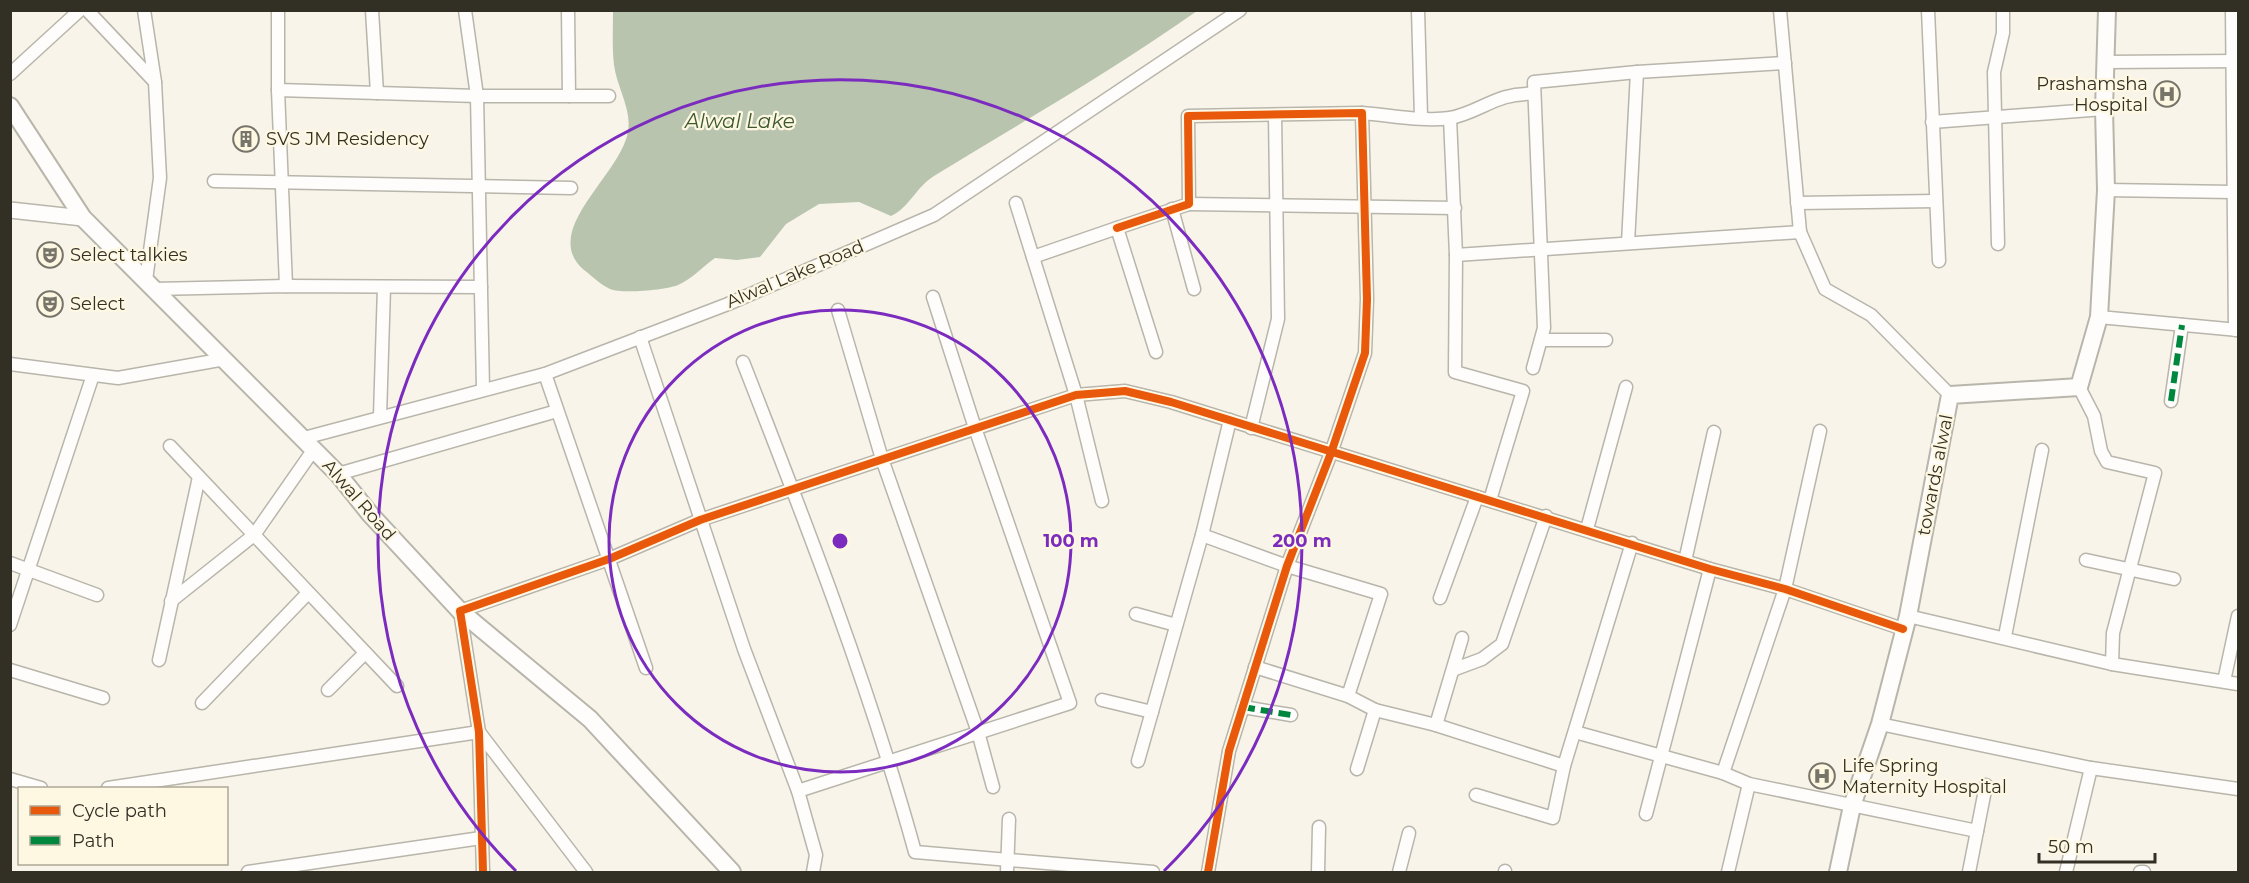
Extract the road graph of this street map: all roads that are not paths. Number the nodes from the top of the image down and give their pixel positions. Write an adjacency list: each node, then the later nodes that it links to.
1 (80, 10): 19 (street)
2 (87, 10): 20 (street)
3 (144, 10): 20 (street)
4 (278, 10): 21 (street)
5 (372, 10): 22 (street)
6 (465, 10): 24 (street)
7 (568, 10): 25 (street)
8 (1240, 10): 69 (street, Alwal Lake Road)
9 (1418, 10): 31 (street)
10 (1780, 10): 17 (street)
11 (1928, 10): 34 (street)
12 (2003, 10): 32 (street)
13 (2107, 10): 16 (main road)
14 (2232, 10): 15 (street)
15 (2235, 61): 16 (street); 40 (street)
16 (2107, 62): 28 (main road)
17 (1785, 63): 18 (street); 42 (street)
18 (1637, 72): 23 (street); 53 (street)
19 (10, 74)
20 (154, 82): 59 (street)
21 (278, 90): 22 (street); 36 (street)
22 (377, 93): 24 (street)
23 (1533, 94): 33 (street); 55 (street)
24 (477, 96): 25 (street); 37 (street)
25 (569, 96): 26 (street)
26 (609, 96)
27 (10, 106): 50 (main road, Alwal Road)
28 (2104, 109): 32 (street); 39 (main road)
29 (1362, 113): 30 (street); 31 (street); 46 (street)
30 (1275, 115): 44 (street); 45 (street)
31 (1421, 117): 33 (street)
32 (1995, 117): 34 (street); 54 (street)
33 (1450, 118): 47 (street)
34 (1932, 122): 41 (street)
35 (214, 181): 36 (street)
36 (283, 181): 37 (street); 60 (street)
37 (479, 186): 38 (street); 62 (street)
38 (571, 189)
39 (2106, 190): 40 (street); 66 (main road)
40 (2233, 192): 68 (street)
41 (1936, 201): 42 (street); 58 (street)
42 (1797, 203): 52 (street)
43 (1016, 204): 57 (street)
44 (1189, 204): 45 (street); 48 (street)
45 (1276, 207): 46 (street); 89 (street)
46 (1364, 208): 47 (street); 95 (street)
47 (1455, 208): 56 (street)
48 (1172, 209): 51 (street); 63 (street)
49 (10, 210): 50 (street)
50 (83, 218): 59 (main road, Alwal Road)
51 (1117, 228): 57 (street); 72 (street)
52 (1800, 232): 53 (street); 83 (street)
53 (1628, 243): 55 (street)
54 (1998, 244)
55 (1543, 249): 56 (street); 70 (street)
56 (1456, 255): 101 (street)
57 (1033, 257): 82 (street)
58 (1939, 261)
59 (150, 285): 60 (street); 73 (main road, Alwal Road)
60 (285, 286): 61 (street)
61 (384, 287): 62 (street); 86 (street)
62 (481, 287): 81 (street)
63 (1194, 289)
64 (933, 297): 88 (street)
65 (838, 310): 96 (street)
66 (2099, 317): 67 (street); 80 (main road)
67 (2182, 325): 68 (street); 84 (street)
68 (2237, 330)
69 (640, 337): 77 (street, Alwal Lake Road); 104 (street)
70 (1541, 340): 71 (street); 76 (street)
71 (1606, 340)
72 (1156, 352)
73 (225, 359): 78 (street); 92 (main road, Alwal Road)
74 (743, 362): 99 (street)
75 (10, 364): 78 (street)
76 (1533, 368)
77 (545, 374): 81 (street, Alwal Lake Road); 85 (street)
78 (93, 375): 115 (street)
79 (1626, 387): 105 (street)
80 (2079, 387): 83 (main road, towards alwal); 116 (street)
81 (483, 389): 86 (street, Alwal Lake Road)
82 (1076, 395): 87 (street); 88 (street); 102 (street)
83 (1950, 395): 126 (main road, towards alwal)
84 (2171, 401)
85 (557, 411): 97 (street); 109 (street)
86 (380, 416): 92 (street, Alwal Lake Road)
87 (1230, 420): 89 (street); 107 (street)
88 (975, 428): 96 (street); 153 (street)
89 (1251, 428): 95 (street)
90 (1820, 431): 118 (street)
91 (1714, 432): 111 (street)
92 (309, 443): 97 (main road, Alwal Road); 106 (street)
93 (170, 446): 98 (street)
94 (2042, 450): 129 (street)
95 (1331, 453): 100 (street); 113 (street)
96 (882, 459): 99 (street); 153 (street)
97 (338, 474): 123 (main road, Alwal Road)
98 (199, 477): 106 (street); 122 (street)
99 (793, 489): 104 (street); 156 (street)
100 (1477, 497): 101 (street); 121 (street)
101 (1490, 500): 103 (street)
102 (1102, 501)
103 (1546, 516): 105 (street); 136 (street)
104 (700, 520): 109 (street); 169 (street)
105 (1587, 529): 108 (street)
106 (254, 535): 119 (street); 122 (street)
107 (1202, 535): 113 (street); 128 (street)
108 (1632, 543): 111 (street); 154 (street)
109 (609, 559): 123 (street); 135 (street)
110 (2086, 560): 116 (street)
111 (1686, 561): 114 (street)
112 (10, 563): 115 (street)
113 (1287, 566): 134 (street); 142 (street)
114 (1710, 569): 118 (street); 155 (street)
115 (29, 570): 120 (street); 127 (street)
116 (2130, 570): 117 (street); 133 (street)
117 (2174, 579)
118 (1785, 589): 126 (street); 161 (street)
119 (308, 593): 131 (street); 145 (street)
120 (97, 595)
121 (1440, 598)
122 (171, 602): 132 (street)
123 (459, 611): 152 (street); 182 (main road, Alwal Road)
124 (1136, 614): 128 (street)
125 (2238, 616): 138 (street)
126 (1906, 622): 129 (street); 150 (main road, towards alwal)
127 (10, 625)
128 (1176, 626): 148 (street)
129 (2005, 636): 133 (street)
130 (1462, 638): 136 (street)
131 (365, 653): 140 (street); 141 (street)
132 (159, 660)
133 (2112, 663): 138 (street)
134 (1255, 667): 142 (street); 146 (street)
135 (646, 668)
136 (1455, 669): 151 (street)
137 (10, 670): 143 (street)
138 (2224, 681): 139 (street)
139 (2238, 684)
140 (397, 686)
141 (328, 690)
142 (1348, 696): 147 (street)
143 (103, 698)
144 (1102, 700): 148 (street)
145 (202, 703)
146 (1243, 707): 149 (street); 185 (street)
147 (1375, 710): 151 (street); 160 (street)
148 (1152, 712): 157 (street)
149 (1291, 715)
150 (1880, 724): 159 (street); 171 (main road, towards alwal)
151 (1436, 725): 158 (street)
152 (479, 732): 166 (street); 177 (street); 181 (street)
153 (978, 732): 156 (street); 167 (street)
154 (1575, 732): 155 (street); 158 (street)
155 (1660, 756): 161 (street); 172 (street)
156 (890, 760): 169 (street); 178 (street)
157 (1138, 761)
158 (1564, 766): 170 (street)
159 (2091, 768): 168 (street); 191 (street)
160 (1357, 769)
161 (1723, 773): 163 (street)
162 (10, 779): 165 (street)
163 (1749, 784): 171 (street); 188 (street)
164 (1986, 785): 175 (street)
165 (35, 787)
166 (121, 787)
167 (993, 787)
168 (2238, 789)
169 (798, 791): 183 (street)
170 (1476, 795)
171 (1852, 806): 175 (street); 189 (main road, towards alwal)
172 (1646, 814)
173 (1009, 819): 178 (street)
174 (1319, 827): 186 (street)
175 (1977, 831): 190 (street)
176 (1409, 833): 187 (street)
177 (481, 838): 179 (street); 180 (street)
178 (1007, 867): 184 (street)
179 (248, 873)
180 (483, 873)
181 (586, 873)
182 (732, 873)
183 (813, 873)
184 (1153, 873)
185 (1208, 873)
186 (1318, 873)
187 (1399, 873)
188 (1728, 873)
189 (1838, 873)
190 (1969, 873)
191 (2066, 873)

